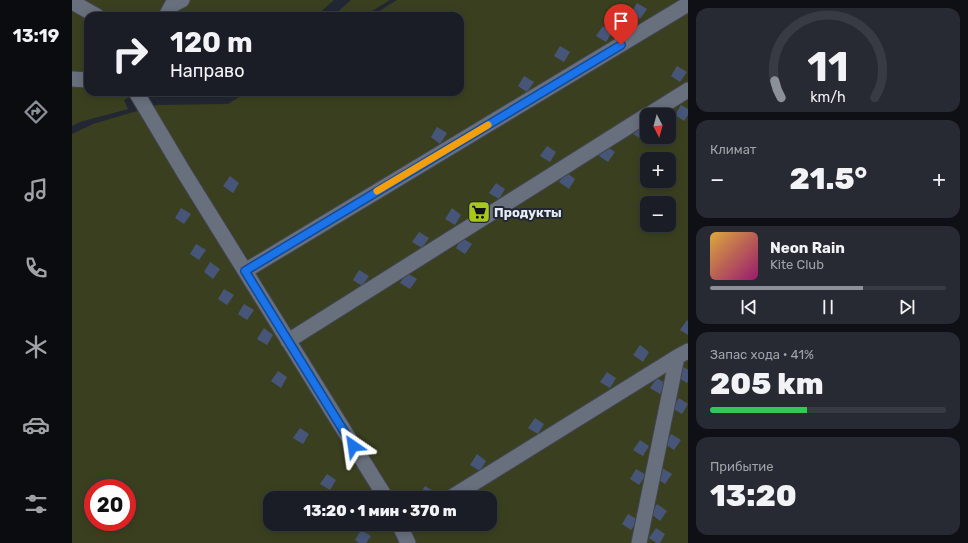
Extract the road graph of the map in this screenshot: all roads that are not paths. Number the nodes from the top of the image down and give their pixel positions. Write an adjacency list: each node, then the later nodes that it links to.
1 (182, 0): 5 (lane)
2 (72, 2): 4 (lane)
3 (688, 4): 12 (lane)
4 (90, 12)
5 (168, 12)
6 (72, 78): 7 (lane)
7 (84, 80)
8 (688, 90): 10 (lane)
9 (138, 96): 12 (lane)
10 (658, 108)
11 (640, 119): 13 (lane)
12 (245, 271): 13 (lane)
13 (288, 341): 15 (lane)
14 (683, 354): 16 (lane); 19 (lane)
15 (382, 491)
16 (461, 491)
17 (404, 531): 18 (lane)
18 (408, 543)
19 (639, 543)

